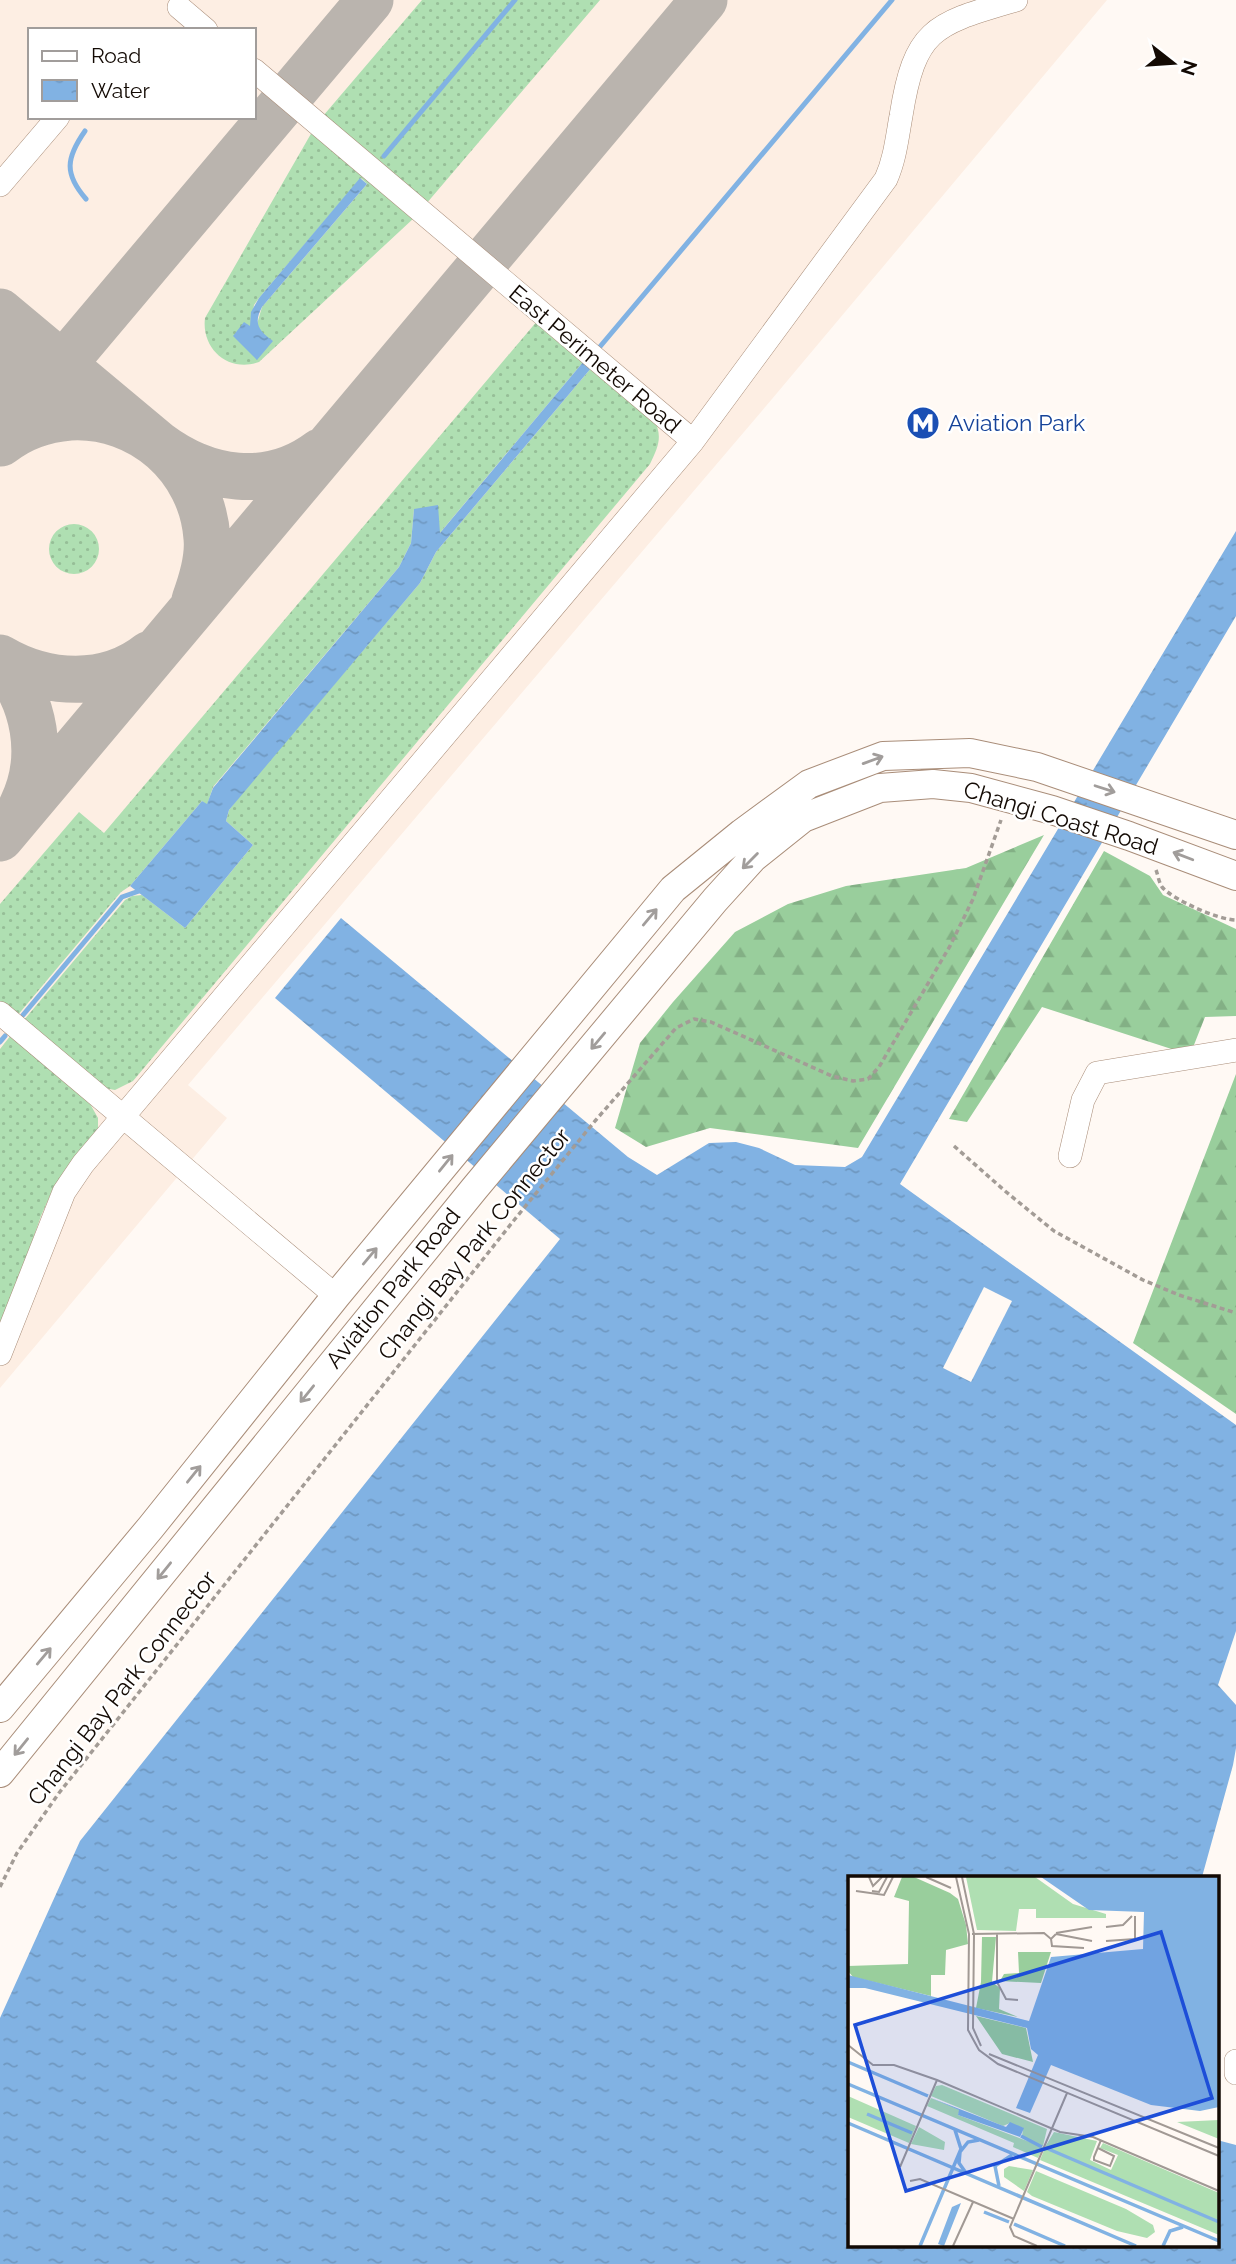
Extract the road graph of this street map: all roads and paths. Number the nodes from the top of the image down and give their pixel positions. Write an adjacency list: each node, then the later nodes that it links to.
1 (1016, 0): 7 (lane, East Perimeter Road)
2 (178, 7): 3 (lane)
3 (204, 28)
4 (256, 72): 7 (lane, East Perimeter Road)
5 (56, 119): 6 (lane)
6 (0, 185)
7 (693, 441): 17 (lane)
8 (809, 784): 11 (main road, Changi Coast Road, one-way to 11); 20 (main road, Aviation Park Road, one-way to 8)
9 (1003, 814): 25 (path, Changi Bay Park Connector)
10 (803, 818): 13 (main road, Changi Coast Road, one-way to 10); 24 (main road, Aviation Park Road, one-way to 24)
11 (1236, 835)
12 (1155, 868): 14 (path)
13 (1236, 876)
14 (1236, 920)
15 (0, 1013): 17 (lane)
16 (1236, 1049): 19 (lane)
17 (123, 1116): 20 (lane); 22 (lane)
18 (954, 1146): 21 (path)
19 (1070, 1156)
20 (336, 1296): 23 (main road, Aviation Park Road, one-way to 20)
21 (1236, 1313)
22 (0, 1354)
23 (0, 1708)
24 (0, 1773)
25 (0, 1887)
26 (1236, 2061): 27 (lane)
27 (1236, 2073)

